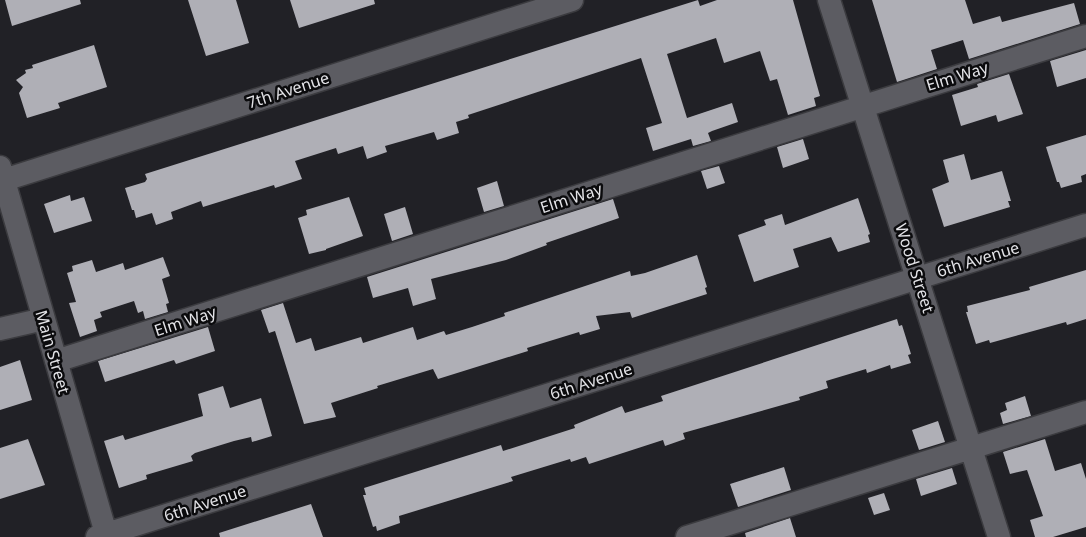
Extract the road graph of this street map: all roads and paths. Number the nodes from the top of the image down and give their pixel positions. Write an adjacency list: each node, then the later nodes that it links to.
1 (572, 0): 5 (street, 7th Avenue)
2 (829, 0): 4 (street, Wood Street)
3 (1086, 36): 4 (street, Elm Way)
4 (862, 106): 7 (street, Wood Street); 10 (street, Elm Way)
5 (2, 174): 8 (street, Main Street)
6 (1086, 225): 7 (street, 6th Avenue)
7 (918, 278): 12 (street, Wood Street); 13 (street, 6th Avenue)
8 (44, 319): 9 (street); 10 (street, Main Street)
9 (0, 329)
10 (56, 361): 13 (street, Main Street)
11 (1086, 412): 12 (street)
12 (971, 448): 14 (street); 15 (street, Wood Street)
13 (103, 536)
14 (686, 537)
15 (999, 537)

